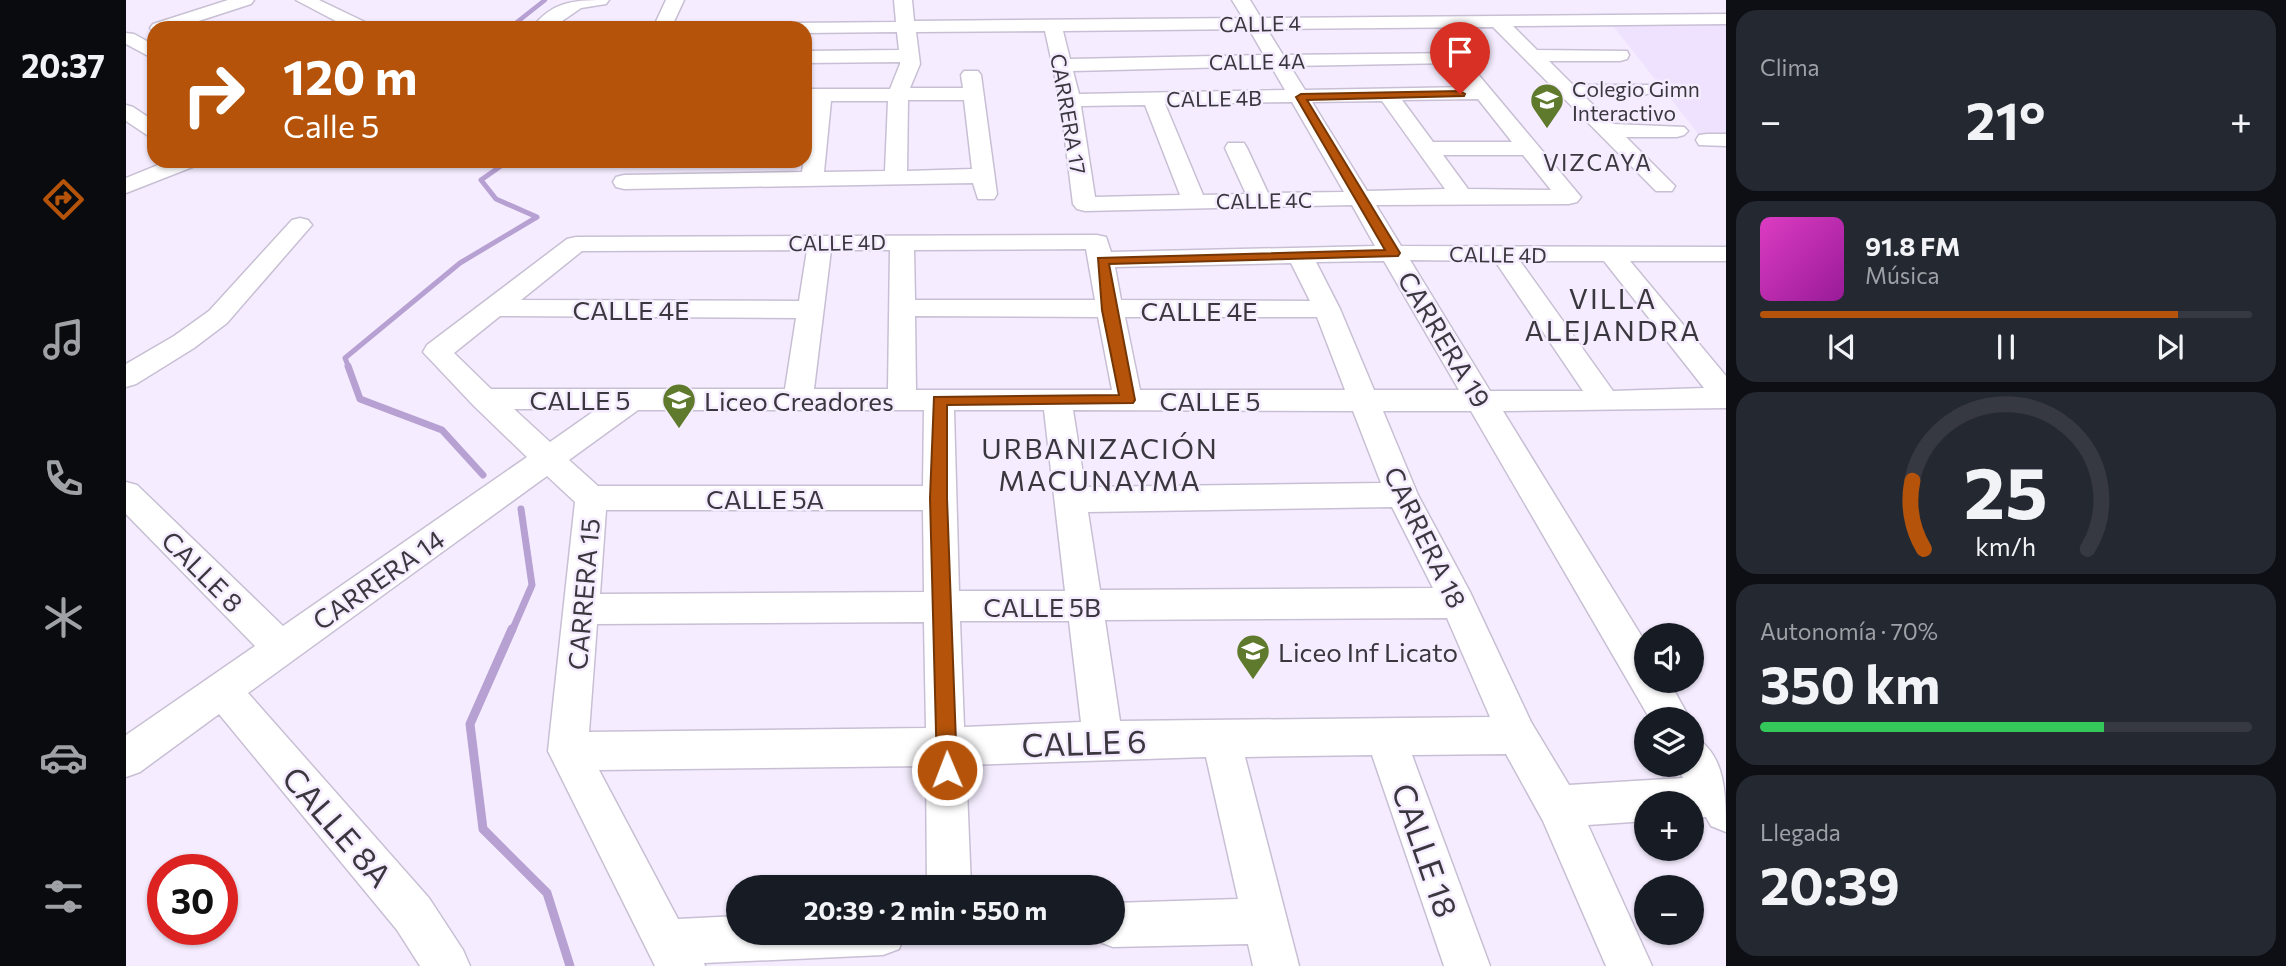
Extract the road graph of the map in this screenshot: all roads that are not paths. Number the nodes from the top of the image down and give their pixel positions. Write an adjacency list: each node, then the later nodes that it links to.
1 (180, 0): 11 (street)
2 (245, 0): 11 (street)
3 (305, 0): 17 (street)
4 (600, 0): 18 (street)
5 (675, 0): 19 (street)
6 (903, 0): 24 (street)
7 (1241, 0): 22 (street, CARRERA 19)
8 (1541, 0): 14 (street)
9 (1710, 0): 12 (street)
10 (1392, 7): 21 (street)
11 (207, 12): 15 (street); 16 (street)
12 (1726, 13)
13 (1726, 19): 14 (street, CALLE 4)
14 (1563, 20): 20 (street, CALLE 4)
15 (180, 21)
16 (222, 21)
17 (359, 21)
18 (549, 21)
19 (665, 21)
20 (1497, 21): 21 (street, CALLE 4); 31 (street)
21 (1412, 22): 22 (street, CALLE 4); 33 (street)
22 (1256, 23): 23 (street, CALLE 4); 34 (street, CARRERA 19)
23 (1052, 25): 24 (street, CALLE 4); 35 (street, CARRERA 17)
24 (907, 26): 25 (street, CALLE 4); 30 (street)
25 (812, 28)
26 (147, 32): 27 (street)
27 (127, 39): 28 (street)
28 (147, 49)
29 (1620, 55): 31 (street)
30 (909, 56): 32 (street); 39 (street)
31 (1534, 56): 37 (street)
32 (812, 57)
33 (1453, 57): 34 (street, CALLE 4A); 38 (street)
34 (1279, 60): 35 (street, CALLE 4A); 42 (street, CARRERA 19)
35 (1062, 65): 44 (street, CARRERA 17)
36 (1643, 89): 37 (street)
37 (1570, 91): 45 (street)
38 (1484, 93): 41 (street, CALLE 4B); 48 (street)
39 (898, 94): 40 (street); 52 (street); 52 (street)
40 (814, 95): 53 (street)
41 (1389, 96): 42 (street, CALLE 4B); 49 (street)
42 (1301, 97): 43 (street, CALLE 4B); 58 (street, CARRERA 19)
43 (1153, 99): 44 (street, CALLE 4B); 59 (street)
44 (1070, 100): 61 (street, CARRERA 17)
45 (1609, 130): 46 (street); 56 (street)
46 (1677, 131)
47 (1236, 148): 60 (street)
48 (1529, 148): 49 (street); 57 (street, CALLE 4C)
49 (1428, 149): 57 (street)
50 (170, 168): 55 (street)
51 (726, 171): 53 (street); 54 (street)
52 (896, 177): 53 (street)
53 (812, 179)
54 (624, 182)
55 (126, 186)
56 (1664, 186)
57 (1461, 197): 58 (street, CALLE 4C)
58 (1361, 199): 60 (street, CALLE 4C); 67 (street, CARRERA 19)
59 (1194, 200): 60 (street, CALLE 4C); 61 (street, CALLE 4C)
60 (1261, 200)
61 (1085, 204)
62 (300, 225): 77 (street)
63 (902, 241): 64 (street, CALLE 4D); 66 (street, CALLE 4D); 73 (street)
64 (820, 242): 65 (street, CALLE 4D); 75 (street)
65 (576, 244): 72 (street, CARRERA 15)
66 (1100, 251): 71 (street, CALLE 4D); 76 (street)
67 (1394, 253): 68 (street, CALLE 4D); 71 (street, CALLE 4D); 87 (street, CARRERA 19)
68 (1503, 254): 70 (street, CALLE 4D); 88 (street)
69 (1726, 254): 70 (street, CALLE 4D)
70 (1612, 255): 78 (street)
71 (1300, 257): 74 (street, CARRERA 18)
72 (493, 308): 75 (street, CALLE 4E); 79 (street, CARRERA 15)
73 (902, 308): 76 (street, CALLE 4E); 82 (street)
74 (1327, 309): 76 (street, CALLE 4E); 85 (street, CARRERA 18)
75 (811, 310): 81 (street)
76 (1109, 310): 84 (street)
77 (126, 377)
78 (1726, 397): 88 (street, CALLE 5)
79 (484, 399): 80 (street, CALLE 5); 89 (street, CARRERA 15)
80 (631, 400): 81 (street, CALLE 5); 89 (street, CARRERA 14)
81 (798, 400): 82 (street, CALLE 5)
82 (902, 400): 83 (street, CALLE 5)
83 (939, 400): 86 (street, CALLE 5); 93 (street)
84 (1128, 400): 85 (street, CALLE 5); 86 (street, CALLE 5)
85 (1364, 400): 87 (street, CALLE 5); 91 (street, CARRERA 18)
86 (1057, 401): 94 (street)
87 (1481, 401): 88 (street, CALLE 5); 100 (street, CARRERA 19)
88 (1605, 401)
89 (548, 458): 92 (street, CARRERA 15); 99 (street, CARRERA 14)
90 (126, 494): 99 (street, CALLE 8)
91 (1402, 495): 94 (street); 95 (street, CARRERA 18)
92 (592, 498): 93 (street, CALLE 5A); 98 (street, CARRERA 15)
93 (939, 498): 96 (street)
94 (1069, 500): 97 (street)
95 (1458, 603): 97 (street, CALLE 5B); 103 (street, CARRERA 18)
96 (943, 606): 97 (street, CALLE 5B); 98 (street, CALLE 5B); 106 (street)
97 (1086, 607): 105 (street)
98 (583, 609): 107 (street, CARRERA 15)
99 (281, 648): 101 (street, CARRERA 14)
100 (1634, 658)
101 (222, 690): 108 (street, CARRERA 14); 117 (street, CALLE 8A)
102 (1385, 735): 103 (street, CALLE 6); 104 (street, CALLE 6); 119 (street, CALLE 18)
103 (1517, 735): 111 (street, CARRERA 18)
104 (1221, 738): 105 (street, CALLE 6); 113 (street)
105 (1103, 740): 106 (street, CALLE 6)
106 (947, 747): 107 (street, CALLE 6); 112 (street)
107 (568, 751): 116 (street)
108 (126, 758)
109 (1704, 772): 110 (street)
110 (1723, 800): 111 (street)
111 (1558, 806): 120 (street, CARRERA 18)
112 (949, 875)
113 (1265, 921): 114 (street); 118 (street)
114 (1125, 925)
115 (764, 945): 116 (street)
116 (674, 954)
117 (447, 966)
118 (1276, 966)
119 (1467, 966)
120 (1629, 966)

